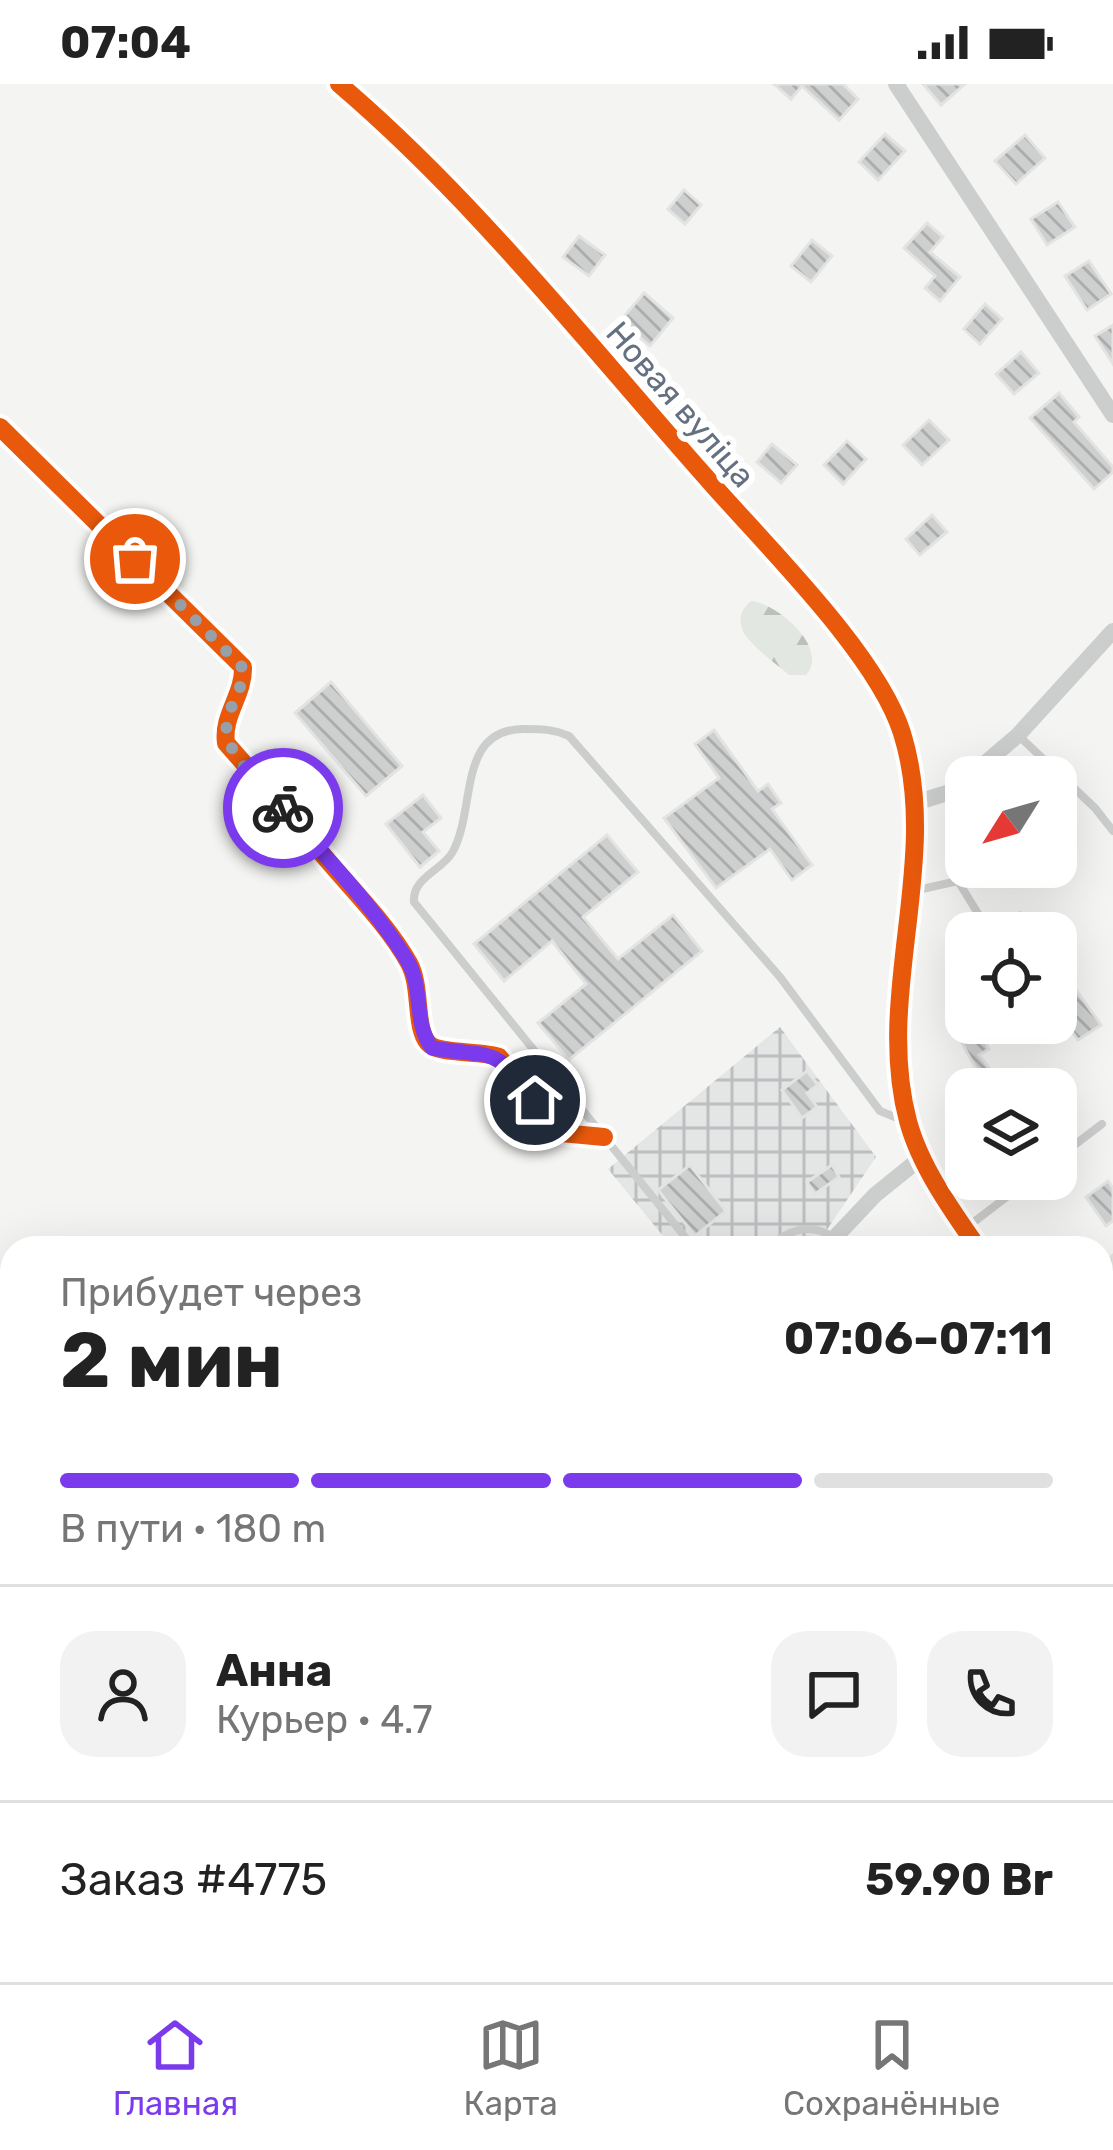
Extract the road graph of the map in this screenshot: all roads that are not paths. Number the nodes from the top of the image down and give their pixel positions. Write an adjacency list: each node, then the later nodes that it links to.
1 (339, 84): 9 (street, Новая вуліца)
2 (896, 84): 3 (street)
3 (1113, 415)
4 (0, 427): 15 (street)
5 (1113, 631): 6 (street)
6 (1018, 736): 7 (street); 10 (lane)
7 (995, 756)
8 (945, 791): 9 (street)
9 (915, 803): 12 (street, Новая вуліца)
10 (1113, 831)
11 (945, 884): 12 (lane)
12 (912, 891): 13 (street, Новая вуліца)
13 (908, 1121): 15 (lane); 17 (street, Новая вуліца)
14 (1102, 1124): 16 (lane)
15 (604, 1137): 19 (lane)
16 (1077, 1143)
17 (922, 1157): 22 (street); 23 (street, Новая вуліца)
18 (1009, 1200): 24 (lane)
19 (684, 1236)
20 (784, 1236): 21 (lane)
21 (826, 1236)
22 (837, 1236)
23 (969, 1236)
24 (974, 1236)

